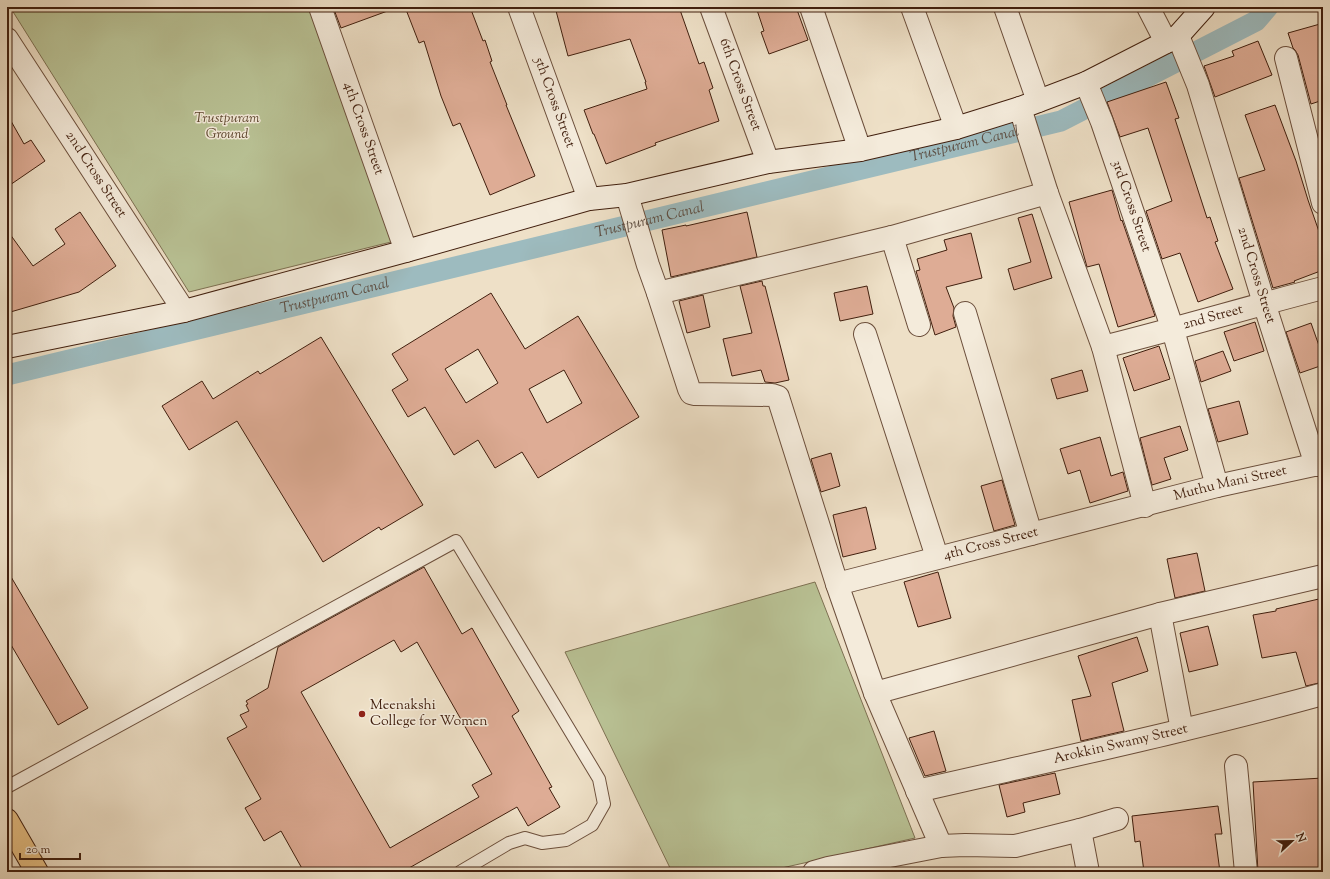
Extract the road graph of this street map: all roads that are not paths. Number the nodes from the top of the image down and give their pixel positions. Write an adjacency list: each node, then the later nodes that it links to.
1 (320, 7): 22 (street, 4th Cross Street)
2 (519, 7): 19 (street, 5th Cross Street)
3 (711, 7): 16 (street, 6th Cross Street)
4 (811, 7): 15 (street)
5 (912, 7): 14 (street)
6 (1005, 7): 13 (street)
7 (1148, 7): 10 (street, 2nd Cross Street)
8 (1202, 8): 10 (street)
9 (7, 39): 26 (street, 2nd Cross Street)
10 (1172, 39): 12 (street); 25 (street, 2nd Cross Street)
11 (1286, 58): 20 (street)
12 (1086, 83): 13 (street); 29 (street, 3rd Cross Street)
13 (1029, 104): 14 (street); 17 (street)
14 (956, 128): 15 (street)
15 (860, 150): 16 (street)
16 (768, 162): 18 (street)
17 (1047, 193): 21 (street); 32 (street)
18 (628, 195): 19 (street); 24 (street)
19 (589, 198): 22 (street)
20 (1323, 203)
21 (892, 237): 24 (street); 28 (street)
22 (406, 251): 26 (street)
23 (1323, 288): 25 (street, 2nd Street)
24 (658, 293): 39 (street)
25 (1264, 303): 29 (street, 2nd Street); 33 (street, 2nd Cross Street)
26 (184, 311): 31 (street)
27 (965, 313): 36 (street)
28 (919, 325)
29 (1173, 330): 32 (street, 2nd Street); 34 (street, 3rd Cross Street)
30 (865, 334): 37 (street)
31 (7, 347)
32 (1103, 347): 35 (street)
33 (1320, 464): 34 (street, Muthu Mani Street)
34 (1217, 486): 35 (street, Muthu Mani Street)
35 (1145, 506): 36 (street, 4th Cross Street)
36 (1031, 534): 37 (street, 4th Cross Street)
37 (937, 558): 39 (street, 4th Cross Street)
38 (1323, 576): 40 (street)
39 (837, 584): 41 (street)
40 (1160, 614): 41 (street); 43 (street)
41 (874, 693): 46 (street)
42 (1323, 694): 43 (street, Arokkin Swamy Street)
43 (1182, 730): 46 (street, Arokkin Swamy Street)
44 (1236, 766): 56 (street)
45 (7, 787): 53 (lane)
46 (917, 791): 50 (street)
47 (1117, 819): 49 (street)
48 (7, 820): 52 (main road)
49 (1080, 830): 50 (street); 55 (street)
50 (941, 846): 51 (street)
51 (886, 865): 54 (street)
52 (36, 872)
53 (460, 872)
54 (814, 872)
55 (1088, 872)
56 (1246, 872)

